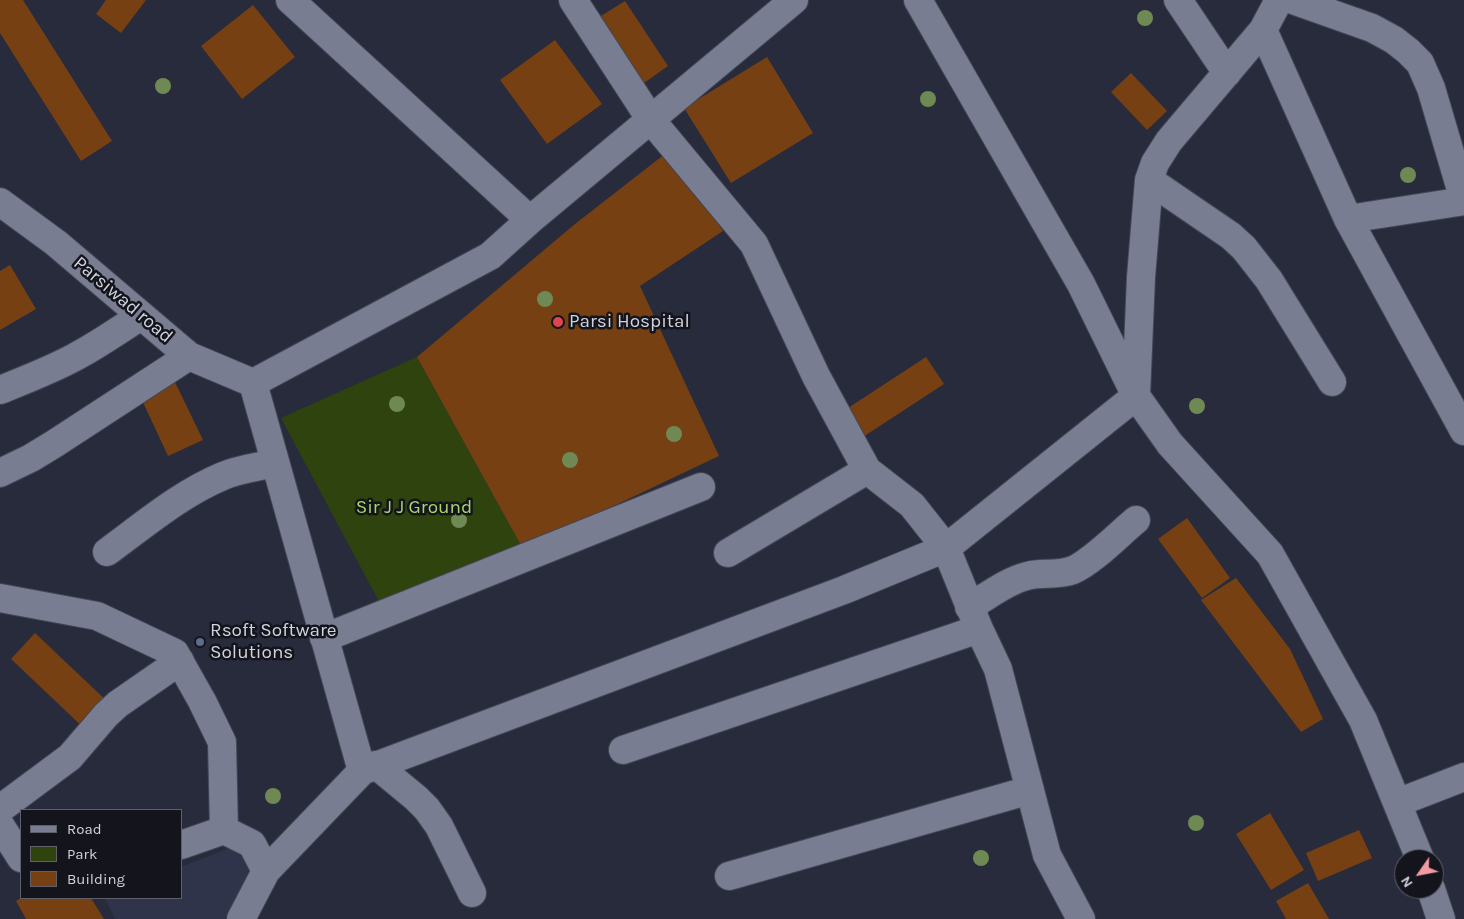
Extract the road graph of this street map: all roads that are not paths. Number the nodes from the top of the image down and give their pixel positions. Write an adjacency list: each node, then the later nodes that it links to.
1 (573, 0): 10 (street)
2 (794, 0): 10 (street)
3 (918, 0): 21 (street)
4 (1178, 0): 9 (street)
5 (1279, 0): 8 (street)
6 (1293, 0): 12 (street)
7 (306, 4): 15 (street)
8 (1263, 30): 9 (street); 14 (street)
9 (1226, 73): 11 (street)
10 (651, 120): 15 (street); 24 (street)
11 (1149, 180): 18 (street); 21 (street)
12 (1464, 200): 14 (street)
13 (0, 202): 16 (street, Parsiwad road)
14 (1348, 219): 22 (street)
15 (530, 220): 19 (street)
16 (141, 316): 17 (street, Parsiwad road); 20 (street)
17 (189, 356): 19 (street, Parsiwad road); 25 (street)
18 (1332, 382)
19 (253, 384): 23 (street)
20 (0, 390)
21 (1136, 396): 28 (street); 39 (street)
22 (1464, 431)
23 (275, 463): 29 (street); 33 (street)
24 (867, 470): 28 (street); 30 (street)
25 (0, 473)
26 (701, 486): 33 (street)
27 (1136, 520): 32 (street)
28 (946, 548): 32 (street); 36 (street)
29 (107, 552)
30 (728, 552)
31 (0, 598): 34 (street)
32 (974, 618): 35 (street); 38 (street)
33 (324, 638): 36 (street)
34 (180, 661): 40 (street); 42 (street)
35 (623, 750)
36 (369, 768): 46 (street); 48 (street)
37 (1464, 778): 39 (street)
38 (1030, 790): 47 (street); 51 (street)
39 (1397, 803): 44 (street)
40 (0, 809)
41 (0, 825): 45 (street)
42 (224, 830): 43 (street); 46 (street)
43 (182, 845)
44 (1416, 849)
45 (20, 856)
46 (266, 871): 50 (street)
47 (729, 876)
48 (472, 893)
49 (1434, 899): 52 (street)
50 (241, 919)
51 (1081, 919)
52 (1441, 919)

